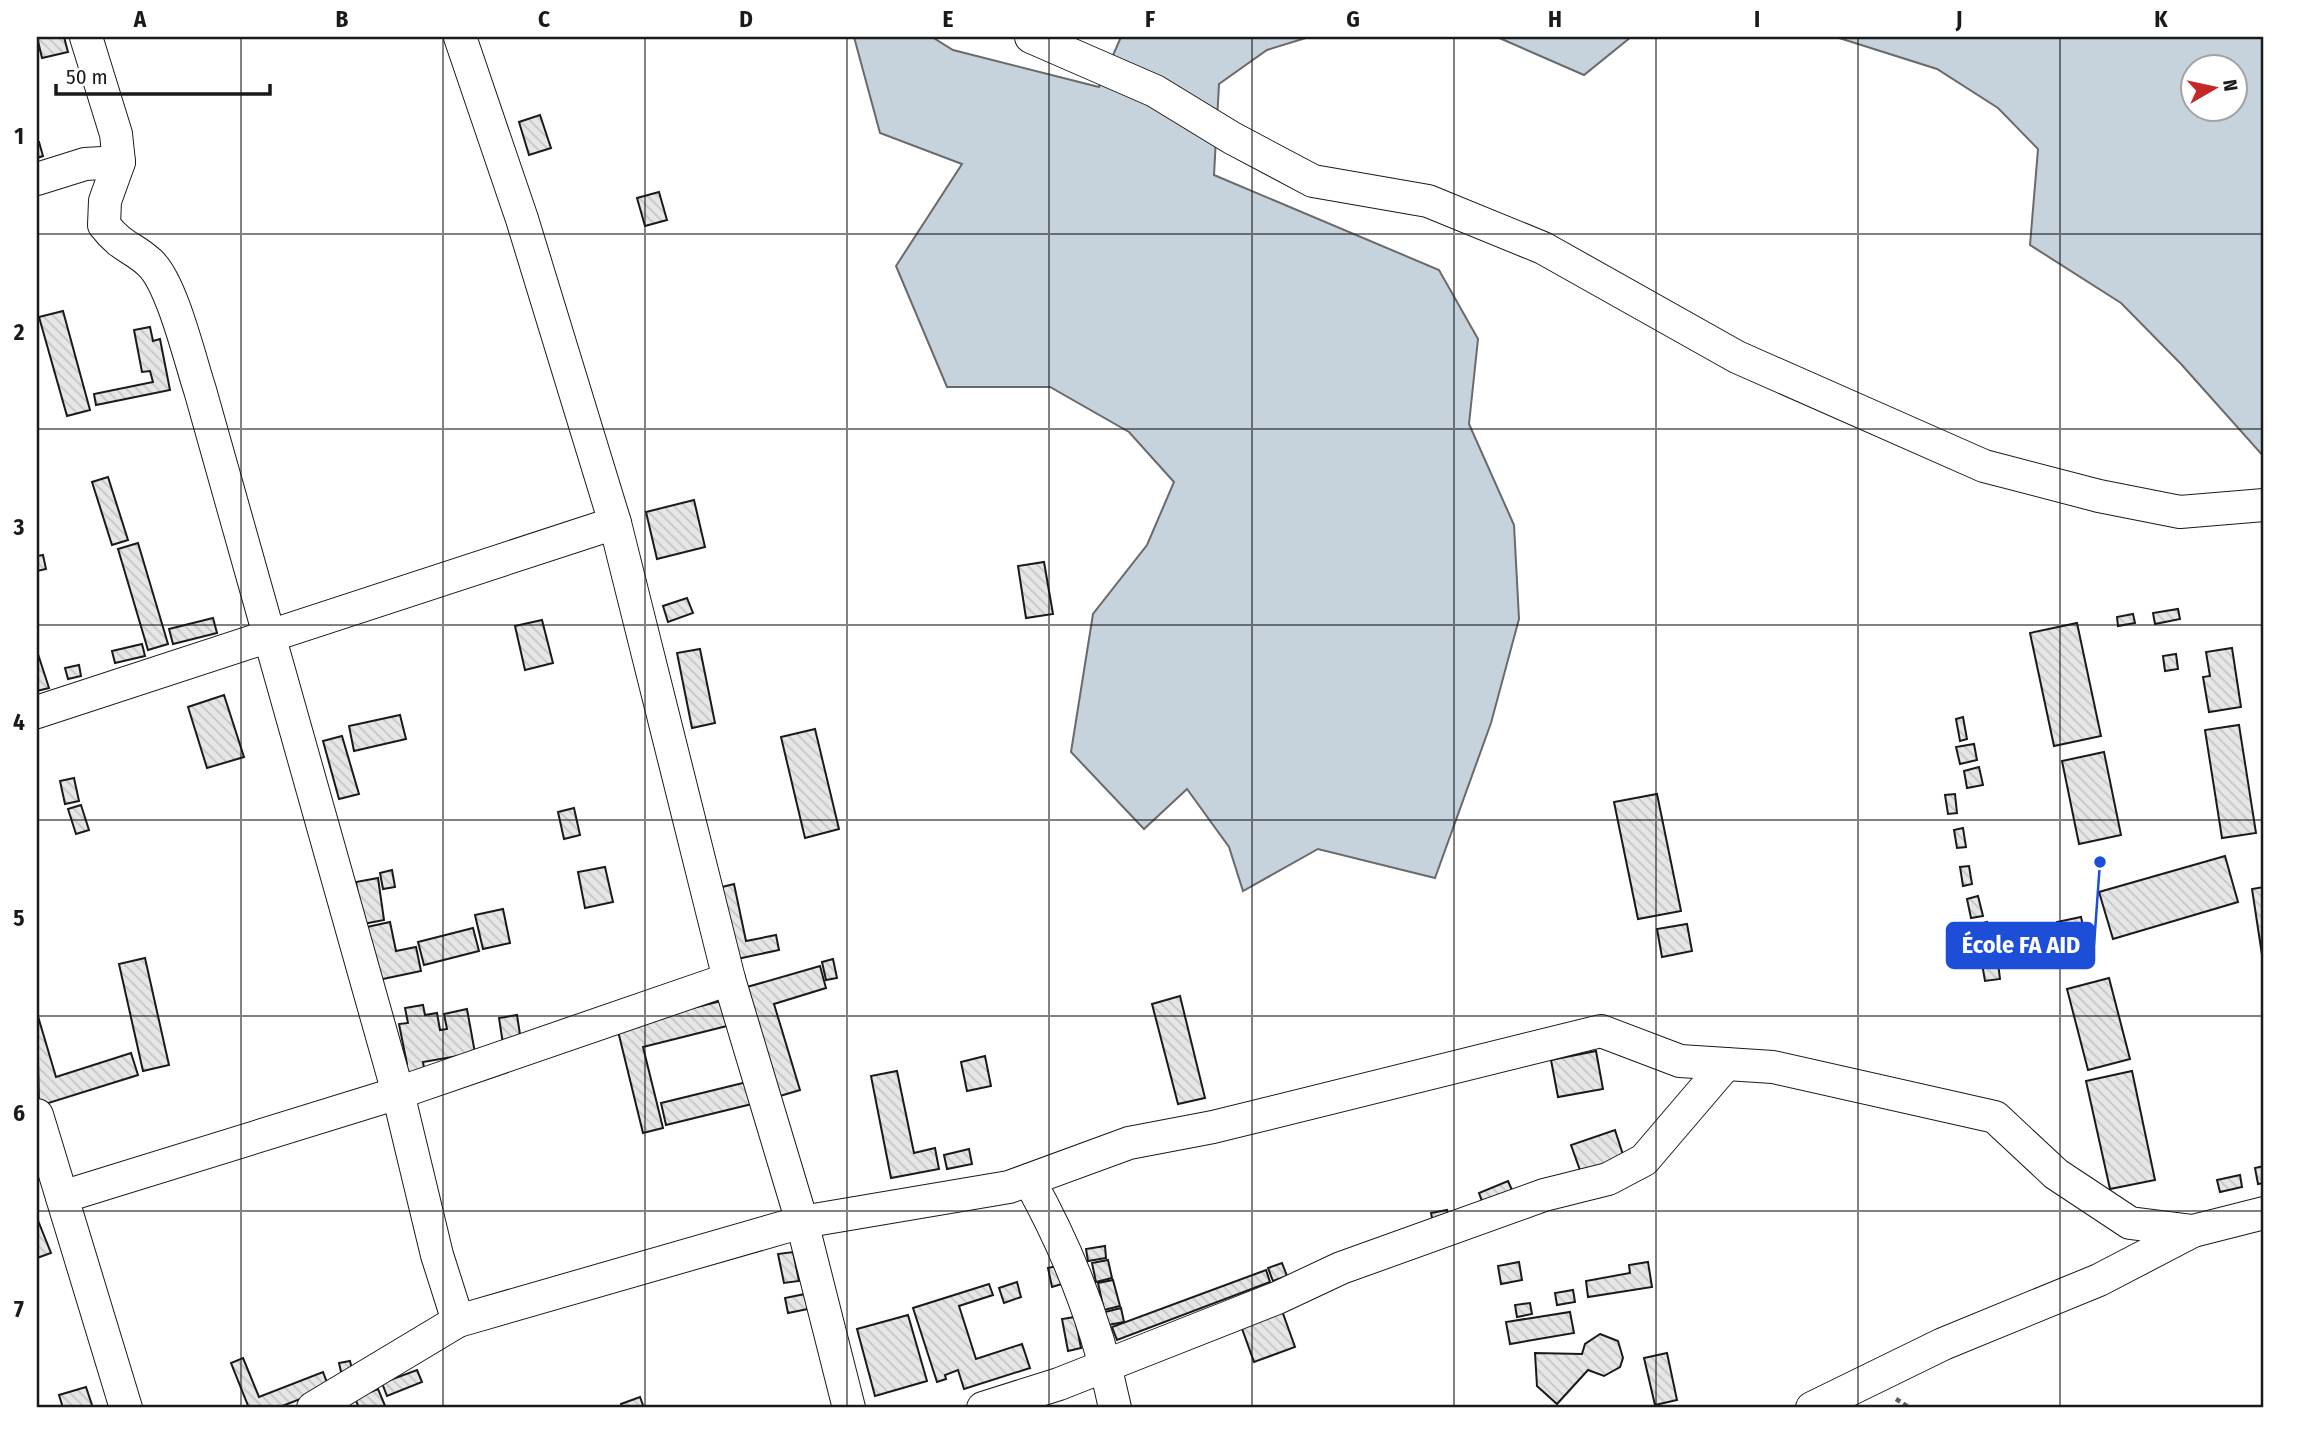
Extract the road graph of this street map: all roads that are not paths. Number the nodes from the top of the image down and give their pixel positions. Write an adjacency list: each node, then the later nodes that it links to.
1 (86, 37): 4 (street)
2 (460, 37): 7 (street)
3 (1031, 37): 6 (street)
4 (119, 162): 5 (street); 8 (street)
5 (37, 178)
6 (2264, 505)
7 (615, 523): 8 (street); 10 (street)
8 (267, 636): 9 (street); 12 (street)
9 (37, 712)
10 (729, 979): 12 (street); 17 (street)
11 (1726, 1064): 14 (street); 18 (street); 20 (street)
12 (398, 1093): 15 (street); 19 (street)
13 (37, 1115): 15 (street)
14 (1029, 1180): 17 (street); 20 (street)
15 (62, 1197): 21 (street)
16 (2264, 1213): 18 (street)
17 (802, 1222): 19 (street); 23 (street)
18 (2193, 1231): 26 (street)
19 (458, 1321): 22 (street)
20 (1106, 1364): 24 (street); 25 (street)
21 (126, 1408)
22 (313, 1408)
23 (849, 1408)
24 (983, 1408)
25 (1115, 1408)
26 (1812, 1408)

